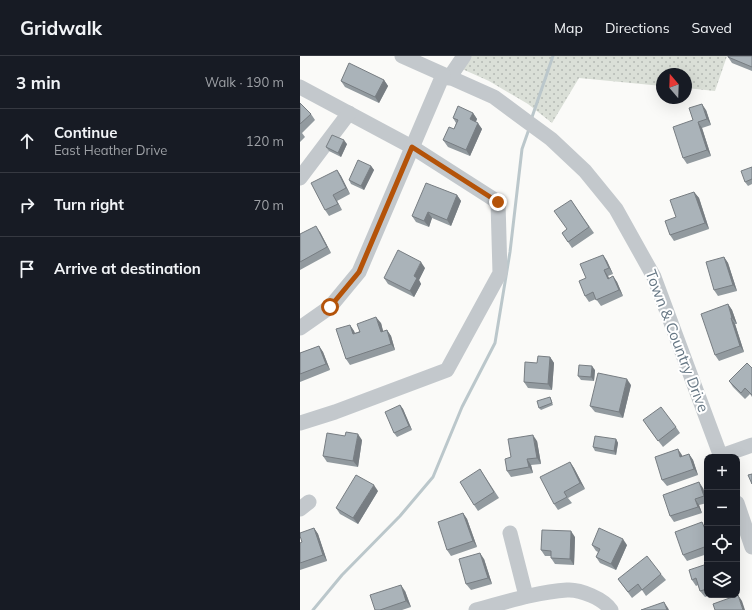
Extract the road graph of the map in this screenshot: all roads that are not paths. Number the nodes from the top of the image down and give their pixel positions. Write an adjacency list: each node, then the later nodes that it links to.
1 (402, 56): 3 (street, Town & Country Drive)
2 (464, 56): 3 (street)
3 (446, 76): 6 (street); 11 (street, Town & Country Drive)
4 (300, 87): 5 (street)
5 (349, 113): 6 (street); 7 (street)
6 (412, 147): 8 (street); 9 (street)
7 (300, 178)
8 (300, 328)
9 (300, 423)
10 (752, 445): 12 (street)
11 (720, 454)
12 (729, 454)
13 (740, 512): 15 (street)
14 (510, 533): 16 (street)
15 (752, 548)
16 (526, 596): 17 (street); 18 (street)
17 (476, 610)
18 (611, 610)

